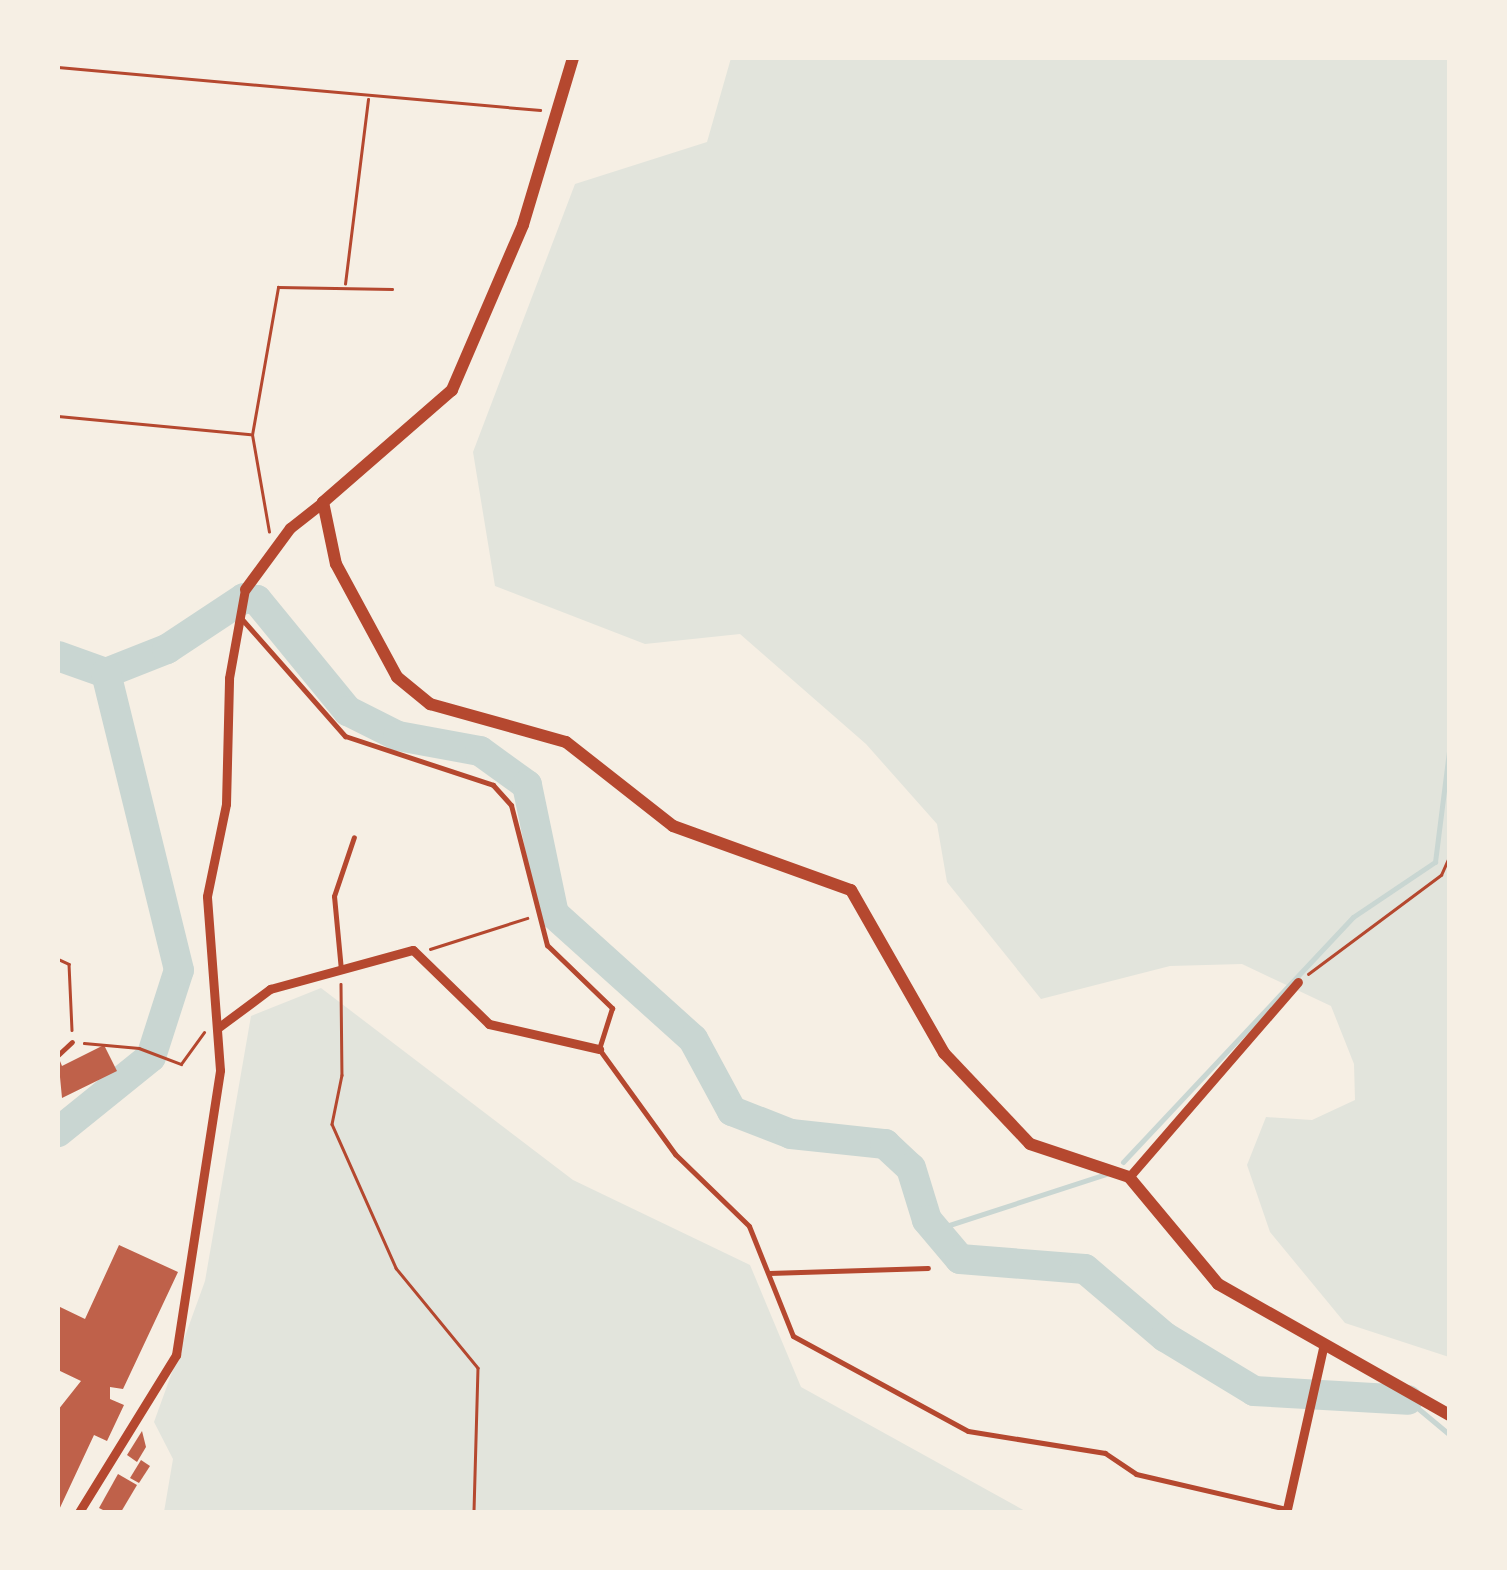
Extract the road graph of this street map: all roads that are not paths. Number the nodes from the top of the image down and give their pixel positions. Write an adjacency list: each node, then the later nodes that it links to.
1 (573, 58): 2 (main road)
2 (323, 502): 3 (street); 12 (main road)
3 (244, 589): 4 (street)
4 (238, 616): 8 (street); 10 (lane)
5 (354, 837): 6 (lane)
6 (341, 970): 8 (street); 10 (street)
7 (1298, 982): 12 (street)
8 (219, 1027): 18 (street)
9 (72, 1042): 11 (lane)
10 (599, 1048): 14 (lane)
11 (58, 1055)
12 (1129, 1177): 15 (main road)
13 (928, 1268): 14 (lane)
14 (769, 1273): 17 (lane)
15 (1323, 1348): 16 (main road); 17 (street)
16 (1450, 1415)
17 (1287, 1511)
18 (79, 1512)

